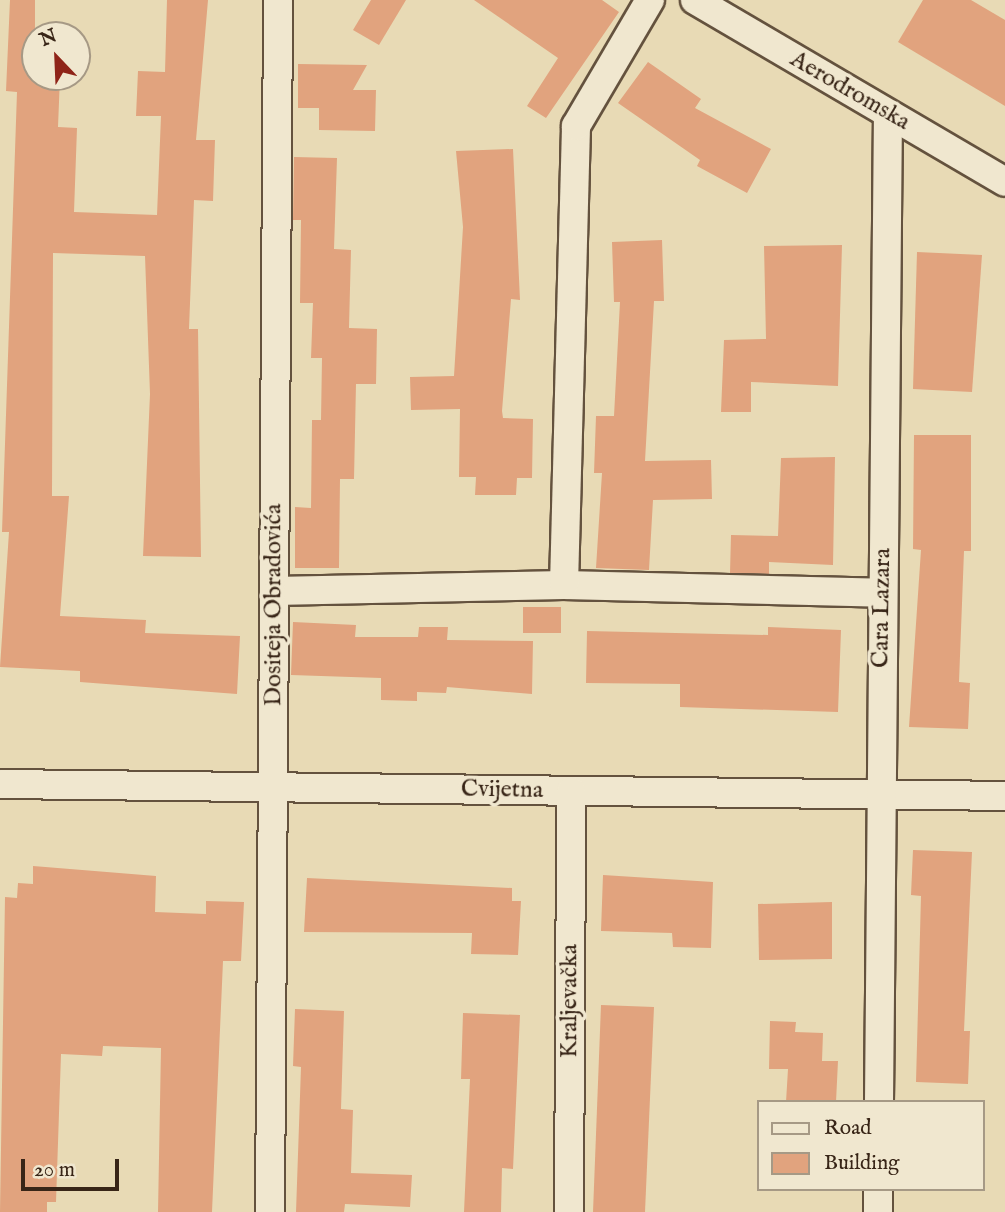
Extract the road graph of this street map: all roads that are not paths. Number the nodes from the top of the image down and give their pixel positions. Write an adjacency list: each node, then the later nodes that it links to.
1 (278, 0): 7 (street, Dositeja Obradovića)
2 (650, 0): 6 (street)
3 (695, 0): 4 (street, Aerodromska)
4 (888, 114): 5 (street, Aerodromska); 8 (street, Cara Lazara)
5 (1005, 182)
6 (564, 585): 7 (street); 8 (street)
7 (274, 591): 10 (street, Dositeja Obradovića)
8 (882, 593): 12 (street, Cara Lazara)
9 (0, 784): 10 (street, Cvijetna)
10 (274, 787): 11 (street, Cvijetna); 16 (street, Dositeja Obradovića)
11 (571, 791): 12 (street, Cvijetna); 17 (street, Kraljevačka)
12 (880, 794): 13 (street, Cvijetna); 14 (street, Cara Lazara)
13 (1005, 796)
14 (879, 1100)
15 (878, 1191): 18 (street)
16 (270, 1212)
17 (569, 1212)
18 (878, 1212)

